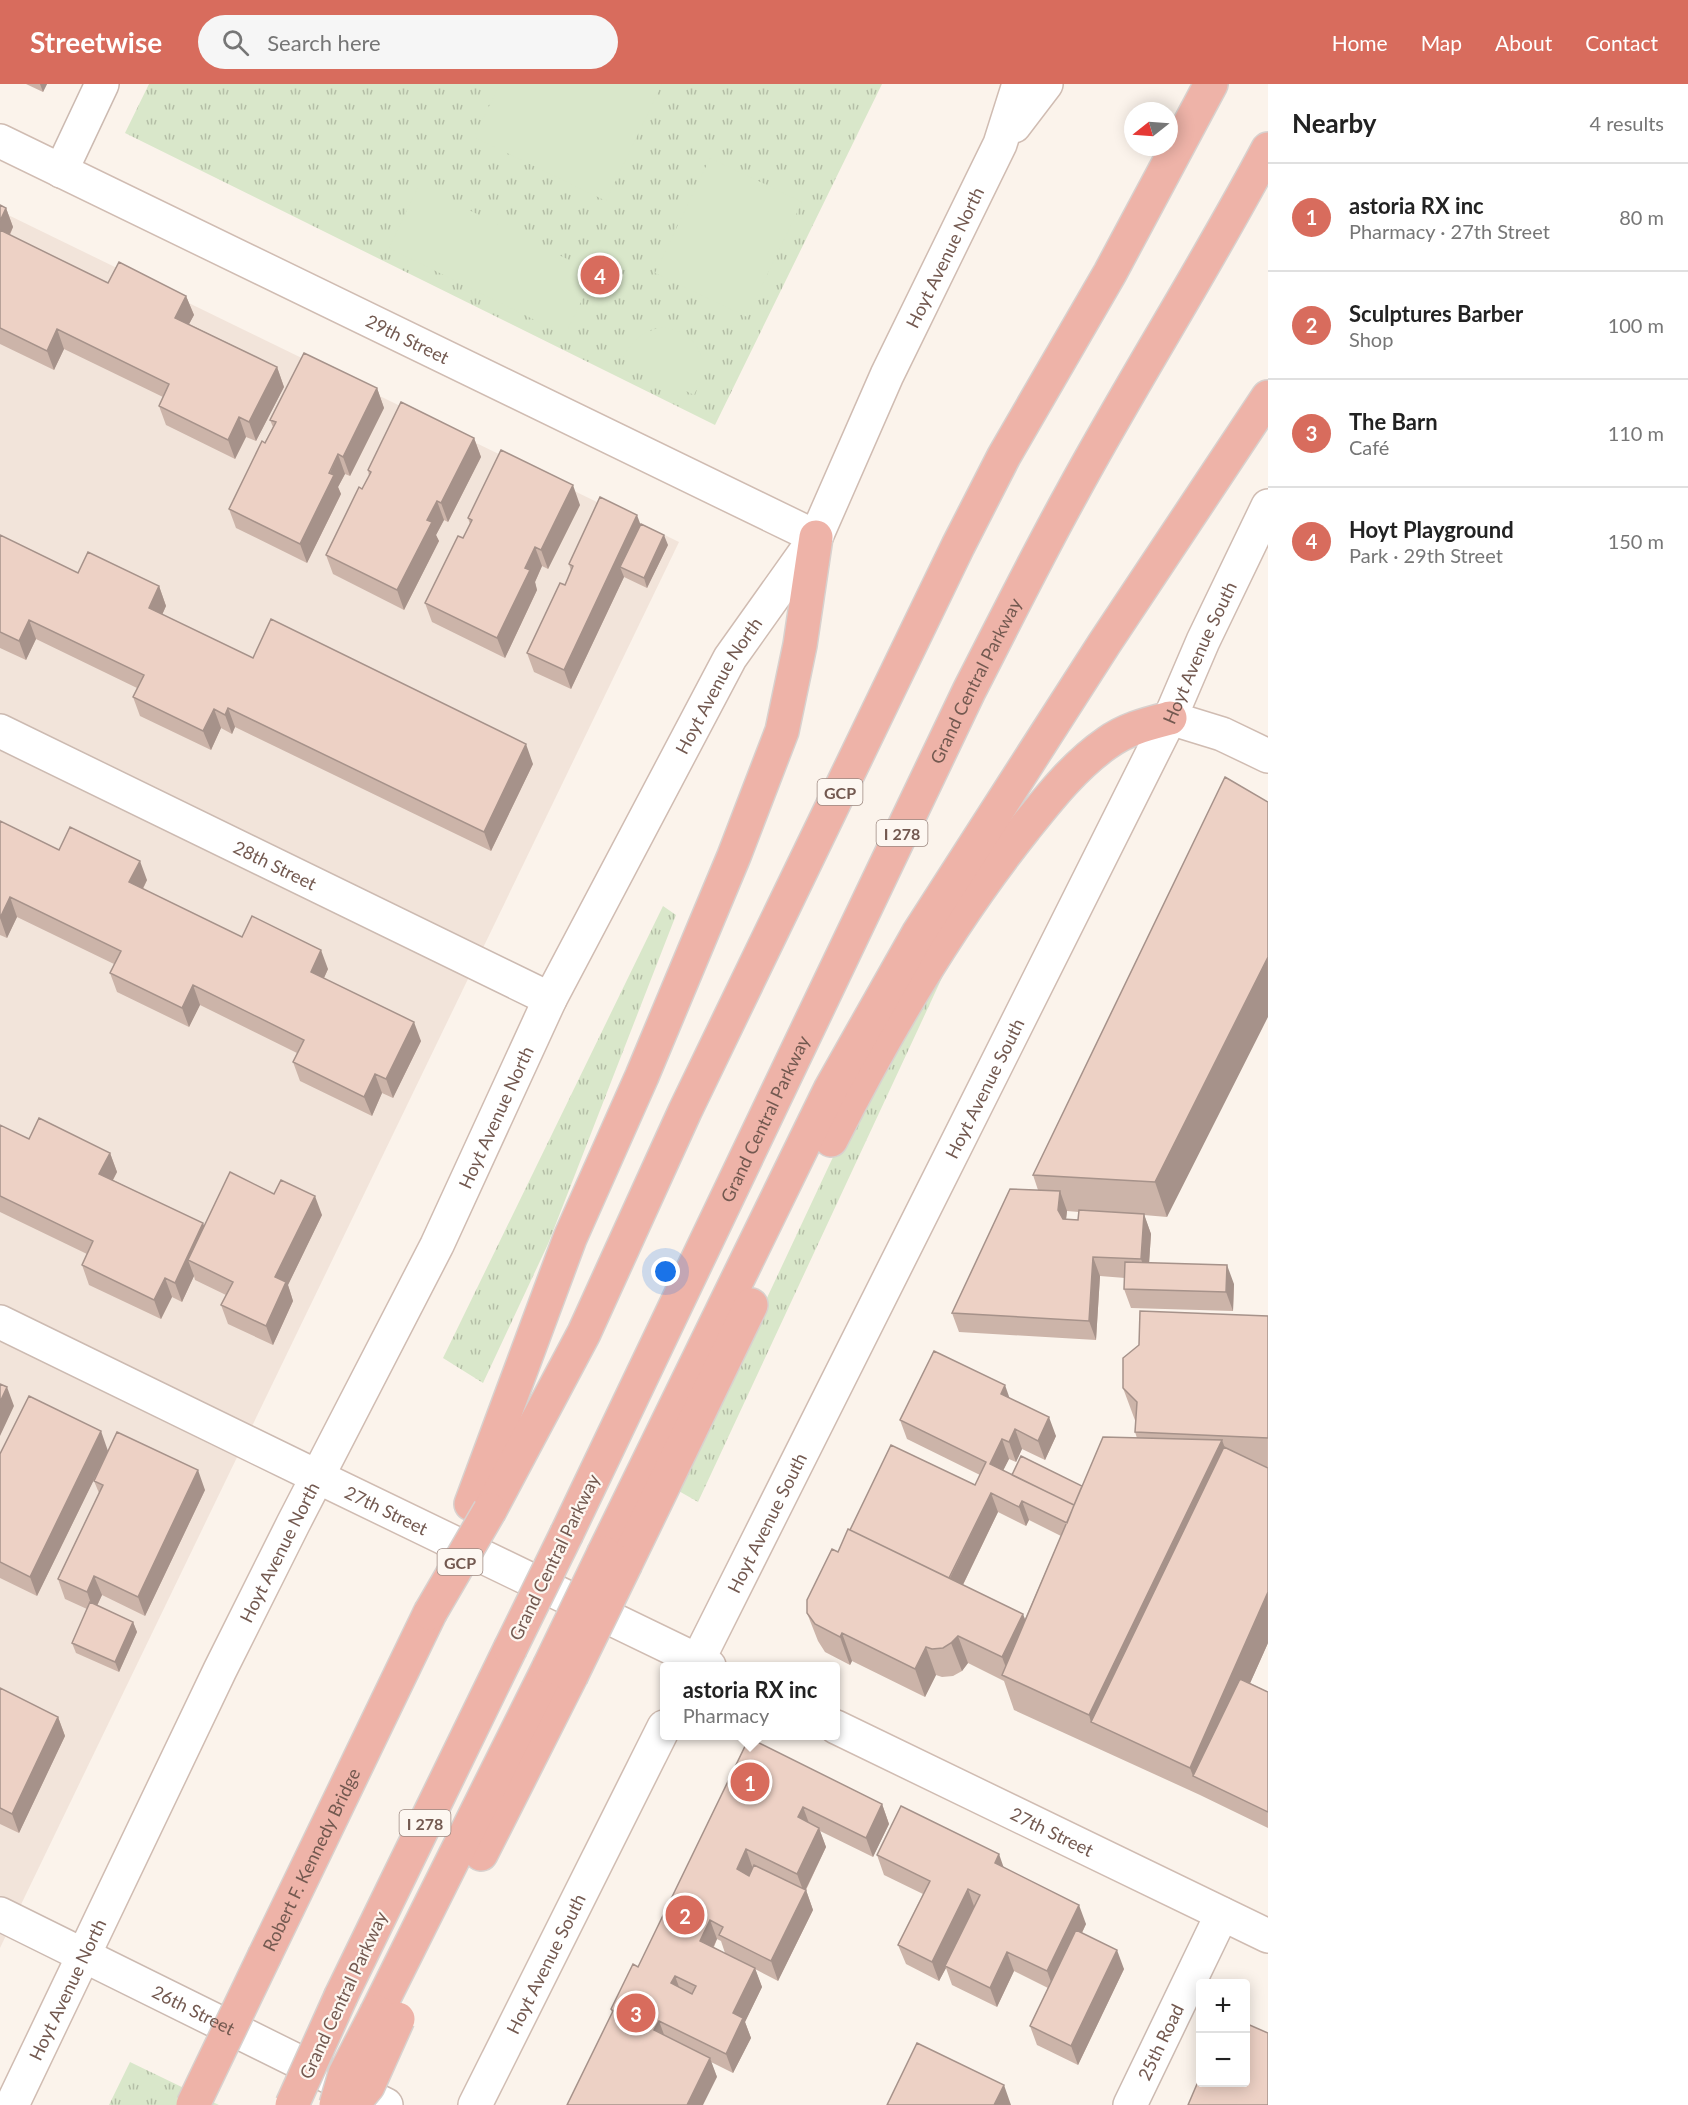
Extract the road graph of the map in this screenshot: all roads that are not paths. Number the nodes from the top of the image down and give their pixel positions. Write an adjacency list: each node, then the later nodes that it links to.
1 (102, 84): 8 (main road)
2 (1019, 84): 6 (main road, Hoyt Avenue North)
3 (1046, 84): 6 (main road, Hoyt Avenue North)
4 (1211, 84): 18 (highway, GCP)
5 (0, 141): 8 (main road, 29th Street)
6 (1000, 144): 11 (main road, Hoyt Avenue North)
7 (1268, 149): 31 (highway, Grand Central Parkway / I 278, bridge)
8 (62, 171): 11 (main road, 29th Street)
9 (1268, 398): 19 (highway)
10 (1268, 506): 12 (main road, Hoyt Avenue South)
11 (816, 537): 15 (main road, Hoyt Avenue North); 18 (highway)
12 (1170, 718): 14 (main road); 19 (highway); 21 (main road, Hoyt Avenue South)
13 (0, 732): 15 (main road, 28th Street)
14 (1268, 756)
15 (550, 999): 17 (main road, Hoyt Avenue North)
16 (0, 1322): 17 (main road, 27th Street)
17 (318, 1477): 20 (main road, 27th Street); 27 (main road, Hoyt Avenue North)
18 (481, 1507): 30 (highway, Robert F. Kennedy Bridge / GCP, bridge)
19 (615, 1558): 28 (highway, bridge)
20 (695, 1662)
21 (702, 1662)
22 (840, 1729): 25 (main road, 27th Street)
23 (660, 1735): 35 (main road, Hoyt Avenue South)
24 (0, 1914): 27 (main road, 26th Street)
25 (1222, 1914): 26 (main road, 27th Street); 36 (main road, 25th Road)
26 (1268, 1936)
27 (85, 1954): 29 (main road, Hoyt Avenue North); 34 (main road, 26th Street)
28 (387, 2016): 32 (highway, bridge); 33 (highway, bridge)
29 (12, 2105)
30 (193, 2105)
31 (292, 2105)
32 (336, 2105)
33 (352, 2105)
34 (386, 2105)
35 (475, 2105)
36 (1130, 2105)

